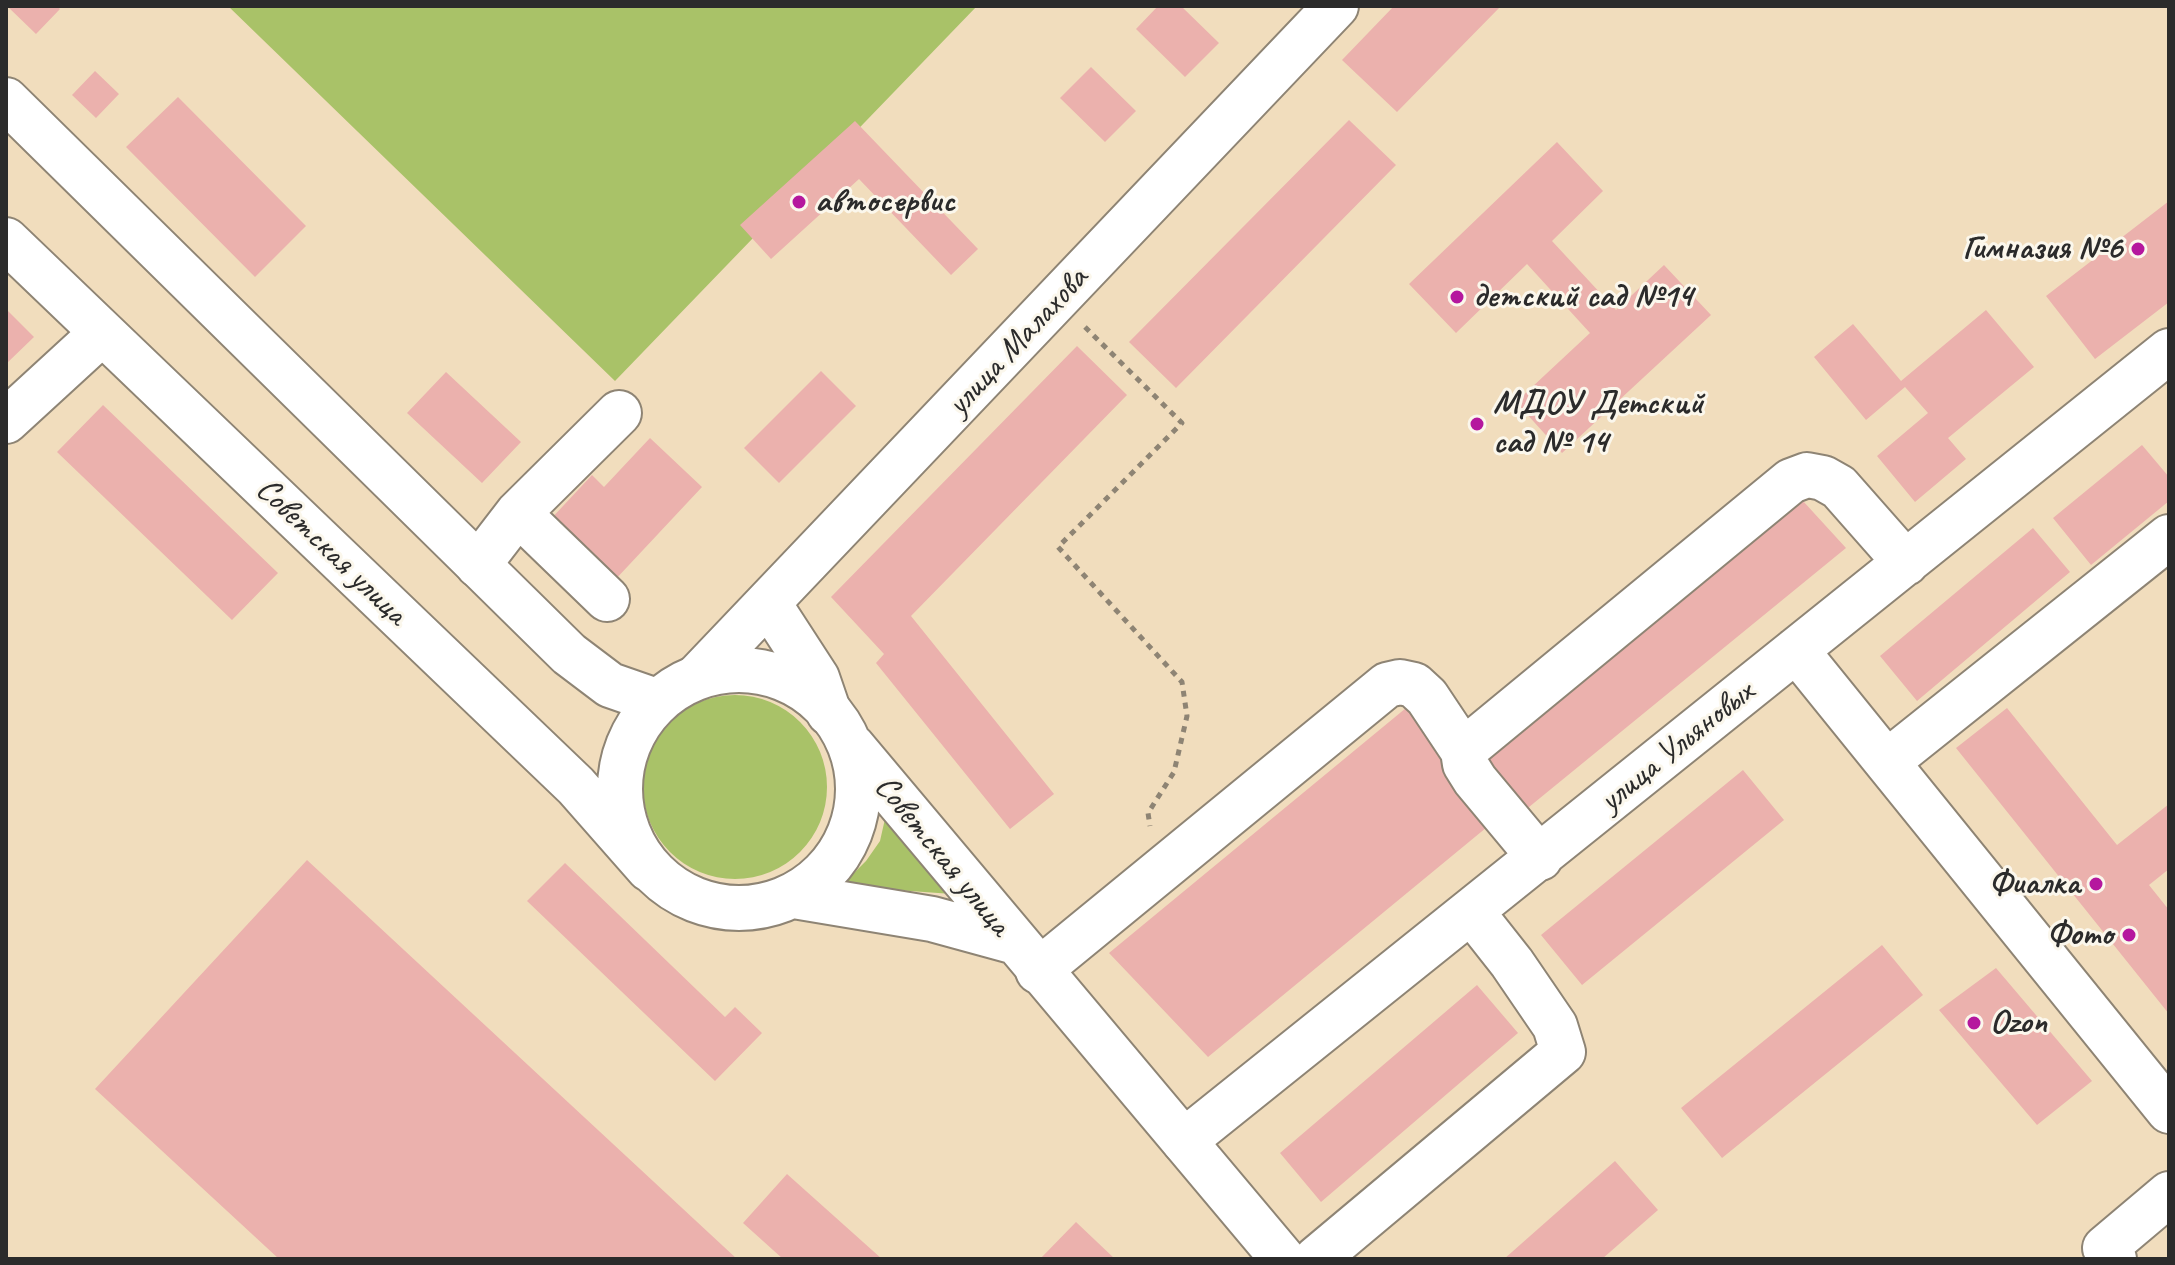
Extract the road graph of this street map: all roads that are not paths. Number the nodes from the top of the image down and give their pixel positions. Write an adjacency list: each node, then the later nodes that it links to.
1 (1336, 6): 13 (main road, улица Малахова)
2 (6, 100): 11 (main road)
3 (6, 240): 4 (main road, Советская улица)
4 (102, 333): 7 (main road); 21 (main road, Советская улица)
5 (2169, 351): 10 (main road, улица Ульяновых)
6 (619, 413): 8 (main road)
7 (6, 421)
8 (518, 513): 11 (main road); 12 (main road)
9 (2169, 537): 19 (main road)
10 (1906, 563): 14 (main road, улица Ульяновых); 18 (main road)
11 (478, 565): 16 (main road)
12 (607, 599)
13 (769, 604): 15 (main road, улица Малахова); 17 (main road)
14 (1796, 650): 19 (main road); 20 (main road, улица Ульяновых)
15 (698, 676): 16 (main road, Советская улица); 17 (main road, Советская улица)
16 (656, 701): 21 (main road, Советская улица)
17 (840, 729): 22 (main road, Советская улица); 24 (main road, Советская улица)
18 (1463, 751): 20 (main road); 24 (main road)
19 (1887, 762): 25 (main road)
20 (1540, 858): 23 (main road, улица Ульяновых)
21 (649, 869): 22 (main road, Советская улица)
22 (794, 896): 24 (main road, Советская улица)
23 (1471, 911): 26 (main road, улица Ульяновых); 29 (main road)
24 (1027, 956): 26 (main road)
25 (2169, 1111)
26 (1184, 1141): 28 (main road)
27 (2169, 1194): 30 (main road)
28 (1283, 1259)
29 (1316, 1259)
30 (2114, 1259)

